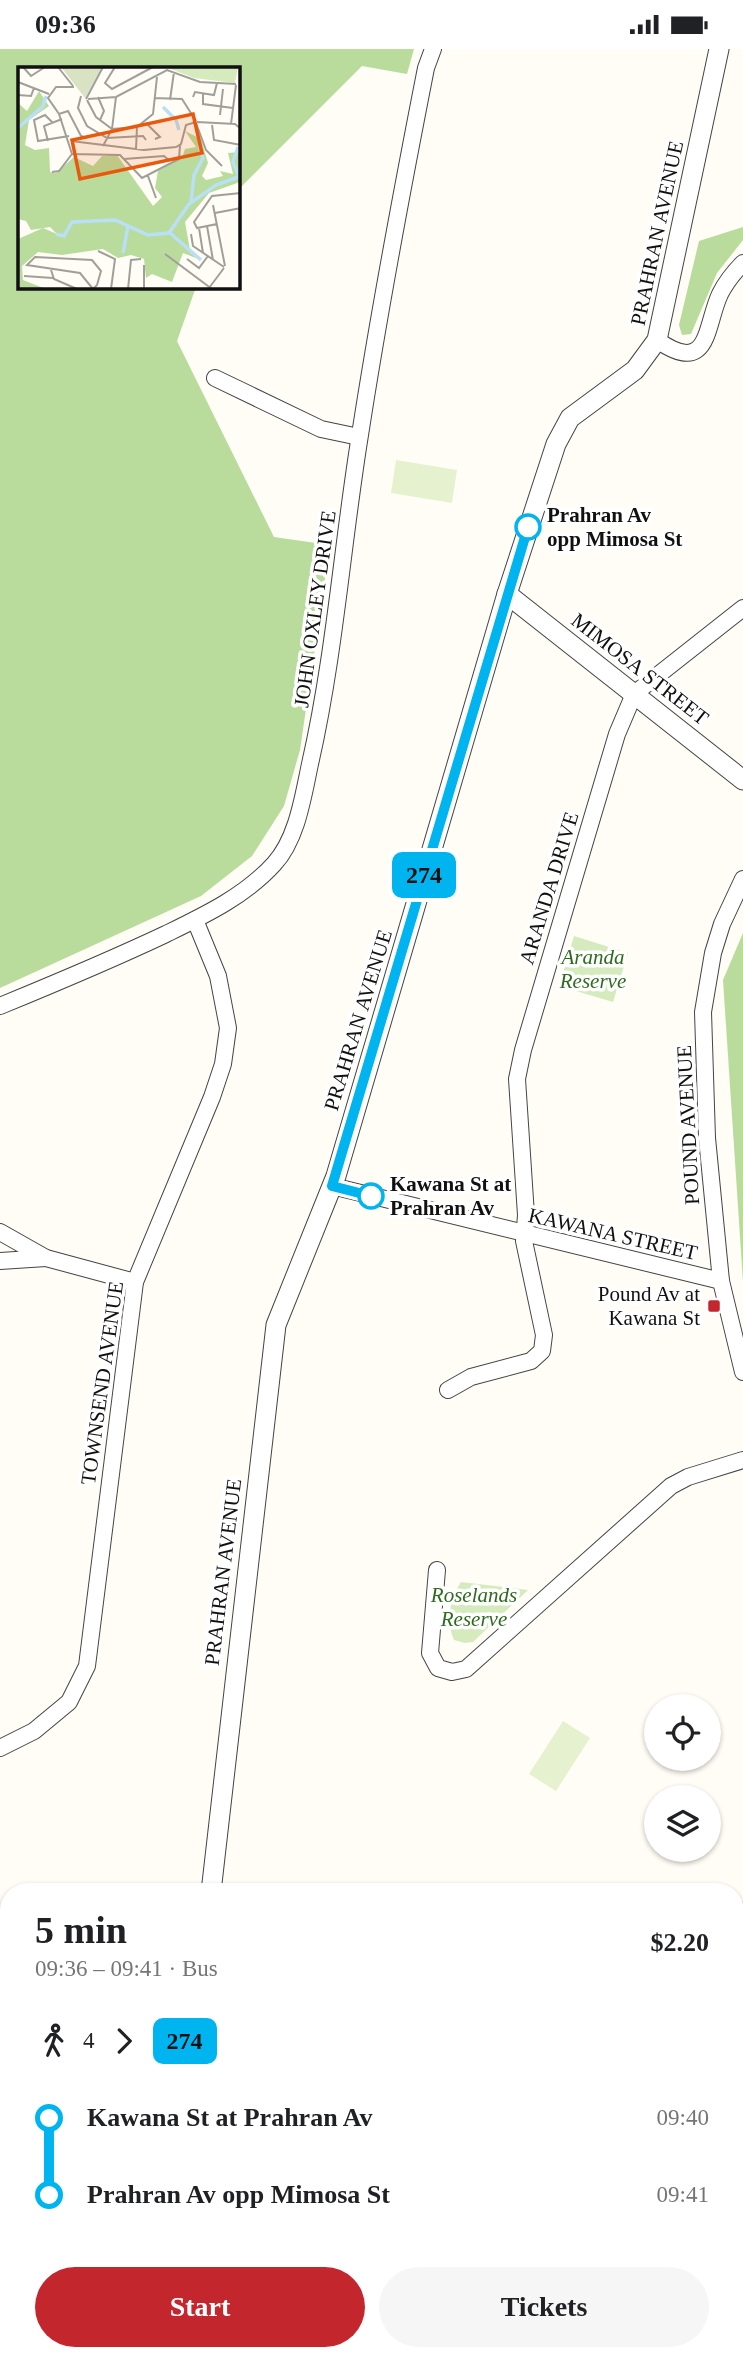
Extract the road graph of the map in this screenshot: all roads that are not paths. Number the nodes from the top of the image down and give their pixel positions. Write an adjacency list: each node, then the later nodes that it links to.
1 (428, 49): 4 (street)
2 (433, 49): 4 (street, JOHN OXLEY DRIVE)
3 (719, 49): 6 (street, PRAHRAN AVENUE)
4 (426, 68): 8 (street, JOHN OXLEY DRIVE)
5 (743, 263): 6 (street)
6 (657, 340): 9 (street, PRAHRAN AVENUE)
7 (215, 378): 8 (street)
8 (359, 437): 14 (street, JOHN OXLEY DRIVE)
9 (508, 594): 11 (street, MIMOSA STREET); 16 (street, PRAHRAN AVENUE)
10 (743, 607): 11 (street, ARANDA DRIVE)
11 (634, 694): 12 (street, MIMOSA STREET); 18 (street, ARANDA DRIVE)
12 (743, 780)
13 (743, 879): 21 (street, POUND AVENUE)
14 (195, 920): 15 (street, JOHN OXLEY DRIVE); 22 (street, TOWNSEND AVENUE)
15 (0, 1006)
16 (332, 1186): 18 (street, KAWANA STREET); 28 (street, PRAHRAN AVENUE)
17 (0, 1232): 19 (street)
18 (525, 1235): 21 (street, KAWANA STREET); 24 (street, ARANDA DRIVE)
19 (46, 1258): 20 (street); 22 (street)
20 (0, 1261)
21 (721, 1281): 23 (street, POUND AVENUE)
22 (135, 1282): 27 (street, TOWNSEND AVENUE)
23 (743, 1372)
24 (448, 1390)
25 (743, 1460): 26 (street)
26 (437, 1570)
27 (0, 1748)
28 (212, 1883)

